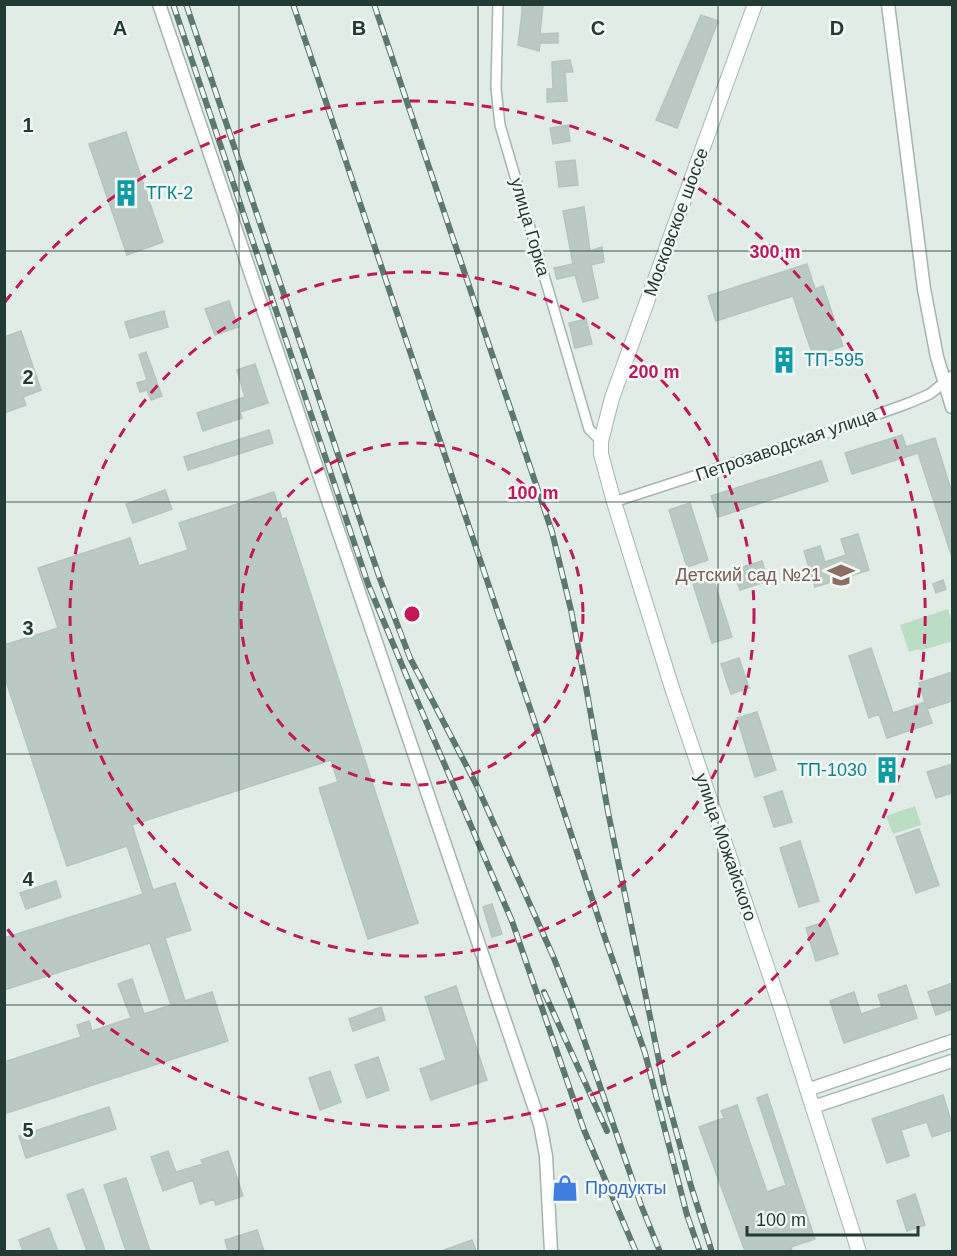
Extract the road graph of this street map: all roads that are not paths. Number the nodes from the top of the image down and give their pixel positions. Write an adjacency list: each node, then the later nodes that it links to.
1 (159, 4): 13 (street)
2 (498, 4): 7 (street, улица Горка)
3 (755, 4): 7 (main road, Московское шоссе)
4 (888, 4): 5 (street)
5 (948, 380): 6 (street); 8 (street, Петрозаводская улица)
6 (952, 407)
7 (601, 441): 8 (main road, улица Можайского)
8 (614, 502): 11 (main road, улица Можайского)
9 (952, 1041): 11 (street)
10 (952, 1061): 12 (street)
11 (807, 1090): 12 (main road, улица Можайского)
12 (813, 1107): 14 (main road, улица Можайского)
13 (550, 1251)
14 (859, 1251)

